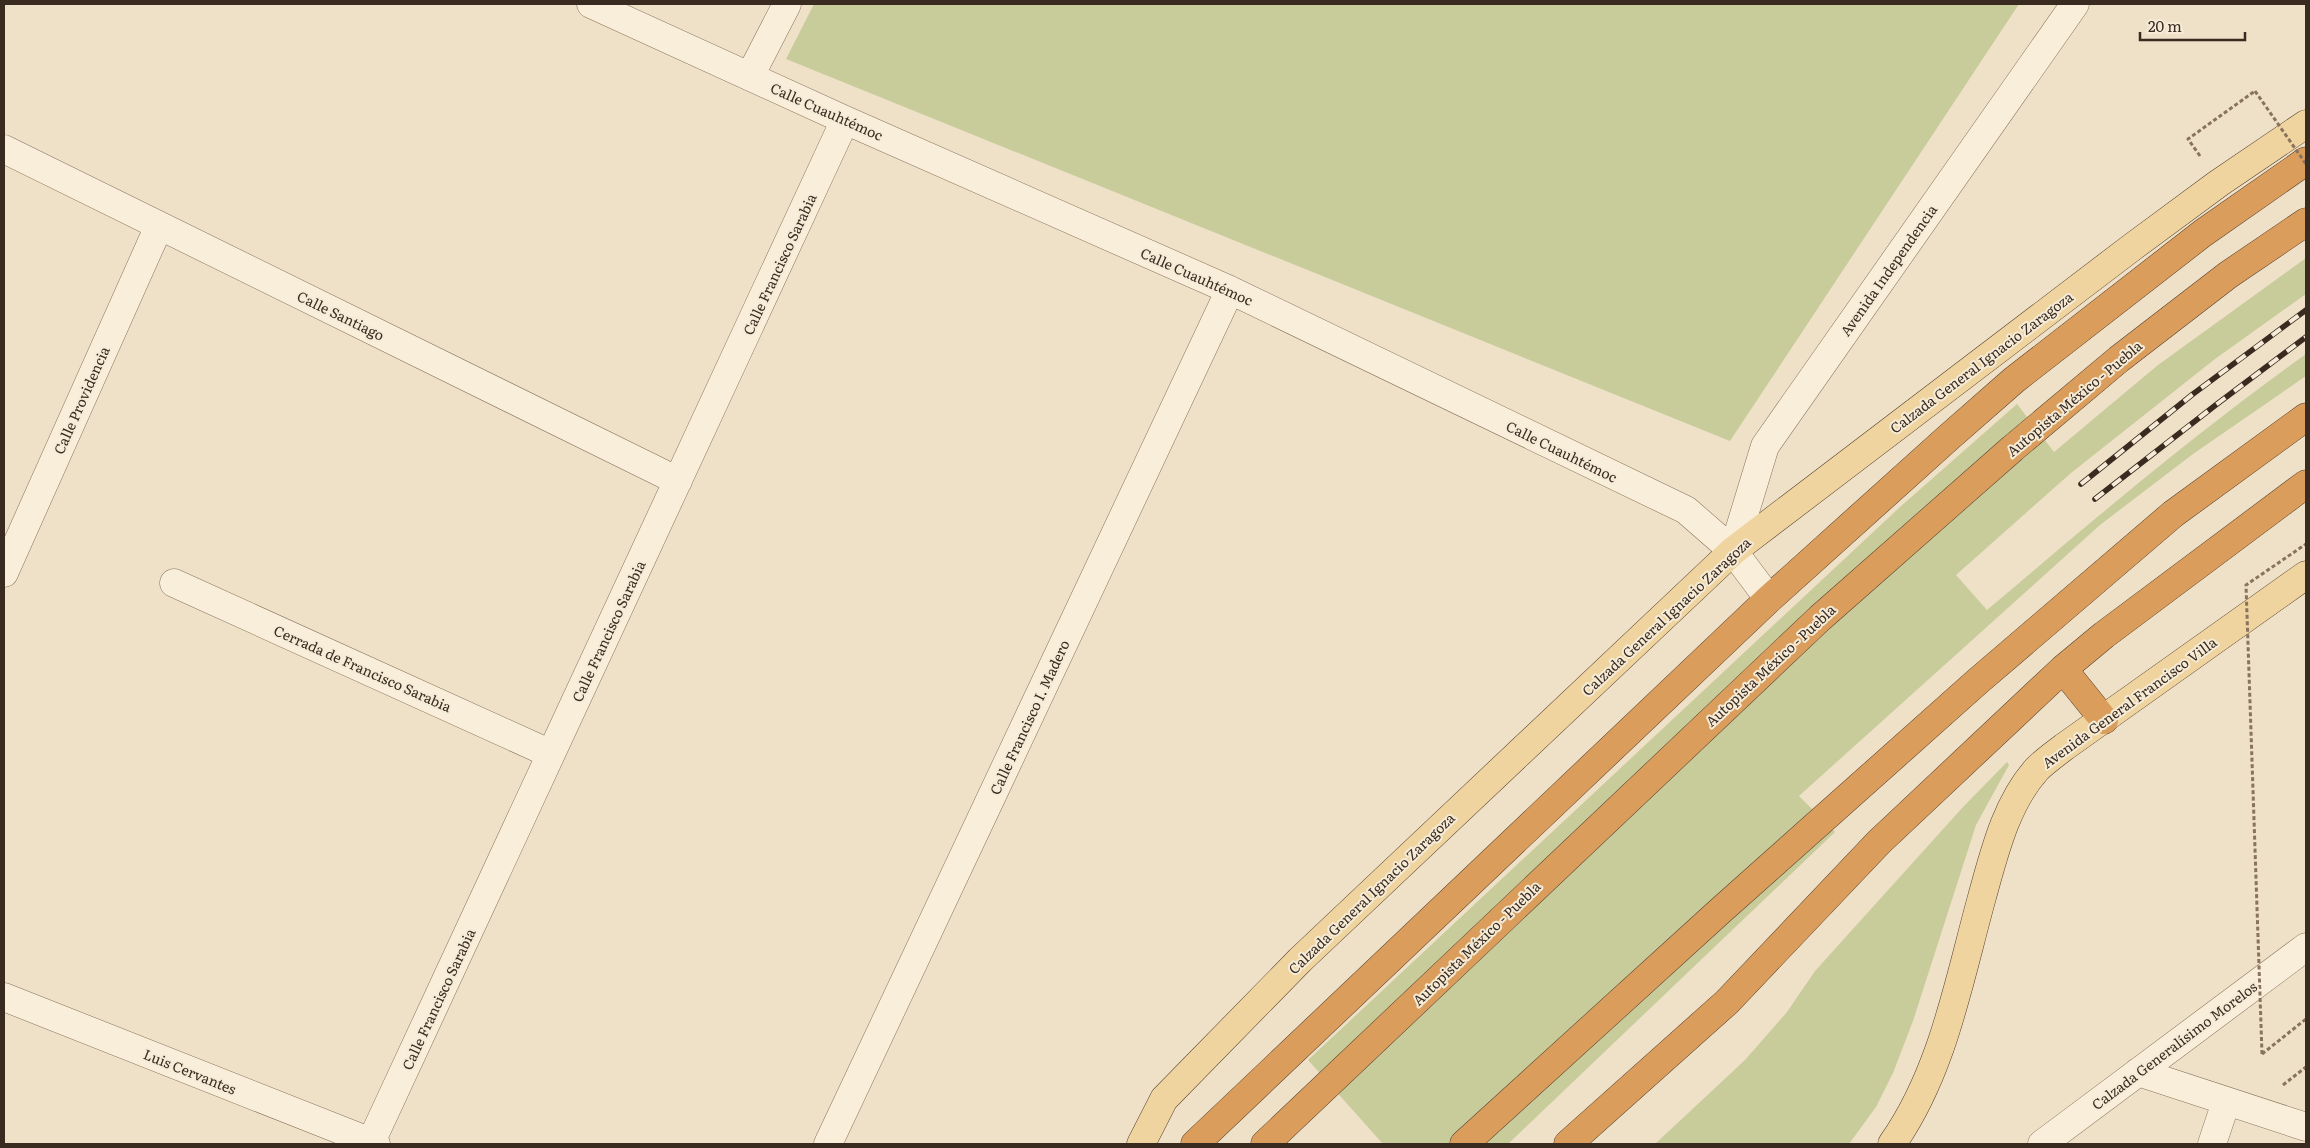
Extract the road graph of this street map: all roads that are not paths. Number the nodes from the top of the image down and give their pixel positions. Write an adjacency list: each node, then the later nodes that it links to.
1 (591, 4): 4 (street, Calle Cuauhtémoc)
2 (787, 4): 4 (street)
3 (2075, 4): 15 (street, Avenida Independencia)
4 (750, 76): 5 (street, Calle Cuauhtémoc)
5 (846, 120): 11 (street, Calle Cuauhtémoc); 13 (street, Calle Francisco Sarabia)
6 (2306, 124): 15 (main road, Calzada General Ignacio Zaragoza)
7 (4, 150): 10 (street, Calle Santiago)
8 (2306, 163): 19 (highway)
9 (2306, 222): 32 (highway, Autopista México - Puebla)
10 (159, 226): 13 (street, Calle Santiago); 16 (street, Calle Providencia)
11 (1230, 290): 15 (street, Calle Cuauhtémoc); 29 (street, Calle Francisco I. Madero)
12 (2306, 416): 33 (highway)
13 (678, 481): 22 (street, Calle Francisco Sarabia)
14 (2306, 484): 20 (highway)
15 (1733, 552): 19 (street, Calle Cuauhtémoc); 30 (main road, Calzada General Ignacio Zaragoza)
16 (5, 569)
17 (2306, 574): 21 (main road, Avenida General Francisco Villa)
18 (174, 583): 22 (street, Cerrada de Francisco Sarabia)
19 (1769, 600): 31 (highway)
20 (2063, 668): 21 (highway); 34 (highway)
21 (2104, 720): 35 (main road, Avenida General Francisco Villa)
22 (552, 754): 28 (street, Calle Francisco Sarabia)
23 (2306, 947): 25 (street, Calzada Generalísimo Morelos)
24 (4, 997): 28 (street, Luis Cervantes)
25 (2138, 1072): 26 (street); 36 (street, Calzada Generalísimo Morelos)
26 (2226, 1102): 27 (street); 37 (street)
27 (2306, 1127)
28 (373, 1143)
29 (828, 1144)
30 (1141, 1144)
31 (1195, 1144)
32 (1265, 1144)
33 (1464, 1144)
34 (1568, 1144)
35 (1892, 1144)
36 (2042, 1144)
37 (2212, 1144)

